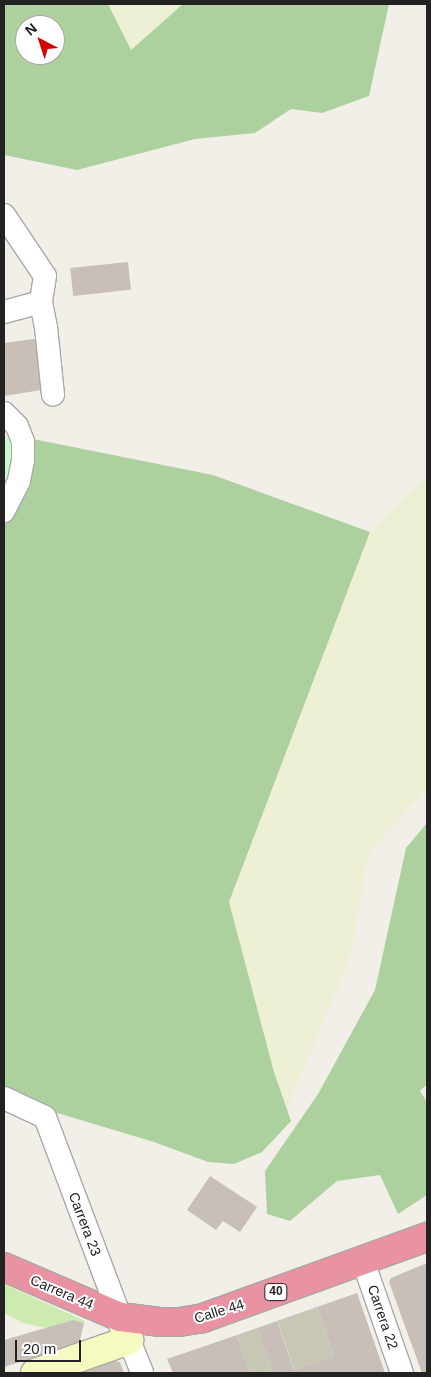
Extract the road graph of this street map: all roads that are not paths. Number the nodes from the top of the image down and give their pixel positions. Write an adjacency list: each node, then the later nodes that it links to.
1 (4, 216): 2 (street)
2 (41, 302): 3 (street); 4 (street)
3 (4, 312)
4 (53, 395)
5 (4, 413): 6 (street)
6 (4, 510)
7 (4, 1098): 11 (street, Carrera 23)
8 (427, 1237): 9 (highway, Calle 44 / 40)
9 (363, 1261): 11 (highway, Calle 44 / 40); 14 (street, Carrera 22)
10 (4, 1267): 11 (highway, Carrera 44 / 40)
11 (125, 1328): 12 (main road, Calle 44); 13 (street, Carrera 23)
12 (35, 1373)
13 (142, 1373)
14 (402, 1373)

